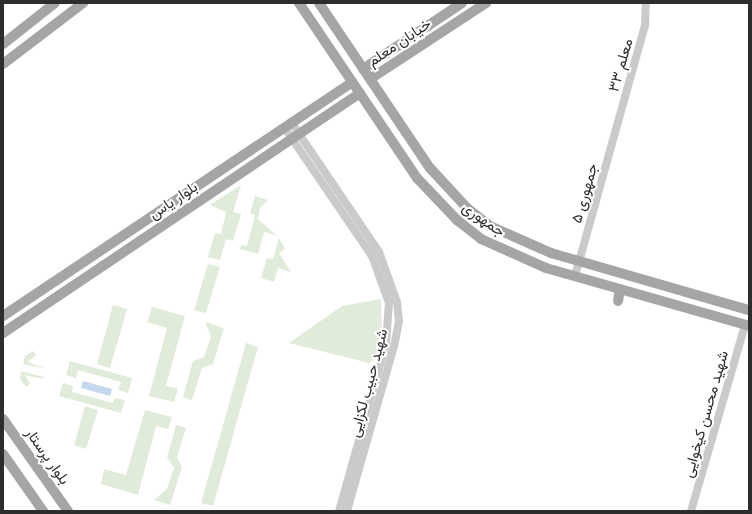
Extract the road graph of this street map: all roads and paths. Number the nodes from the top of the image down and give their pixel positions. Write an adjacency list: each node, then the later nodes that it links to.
1 (56, 3): 8 (main road)
2 (83, 3): 9 (main road)
3 (299, 3): 12 (main road, جمهوری)
4 (319, 3): 10 (main road, جمهوری)
5 (462, 3): 10 (main road, خیابان معلم)
6 (486, 3): 11 (main road, خیابان معلم)
7 (646, 3): 15 (street, معلم ۳۳)
8 (3, 44)
9 (3, 64)
10 (363, 69): 11 (main road, جمهوری)
11 (370, 79): 19 (main road, جمهوری)
12 (352, 82): 13 (main road, جمهوری); 14 (main road, بلوار یاس)
13 (360, 93): 16 (main road, بلوار یاس); 20 (main road, جمهوری)
14 (288, 124): 16 (street, شهید حبیب لکزایی); 17 (main road, بلوار یاس)
15 (615, 133): 19 (street, جمهوری ۵)
16 (295, 136): 18 (main road, بلوار یاس); 27 (street, شهید حبیب لکزایی)
17 (238, 157): 18 (main road); 24 (main road, بلوار یاس)
18 (246, 169): 26 (main road, بلوار یاس)
19 (579, 261): 20 (street, جمهوری ۵); 23 (main road, جمهوری)
20 (575, 276): 21 (main road, جمهوری)
21 (620, 289): 22 (main road); 25 (main road, جمهوری)
22 (618, 301)
23 (749, 310)
24 (3, 316)
25 (747, 326): 34 (street, شهید محسن کیخوایی)
26 (3, 334)
27 (383, 371): 32 (street, شهید حبیب لکزایی); 33 (street, شهید حبیب لکزایی)
28 (3, 419): 31 (main road, بلوار پرستار)
29 (3, 454): 30 (main road)
30 (43, 511)
31 (68, 511)
32 (339, 511)
33 (347, 511)
34 (691, 511)

